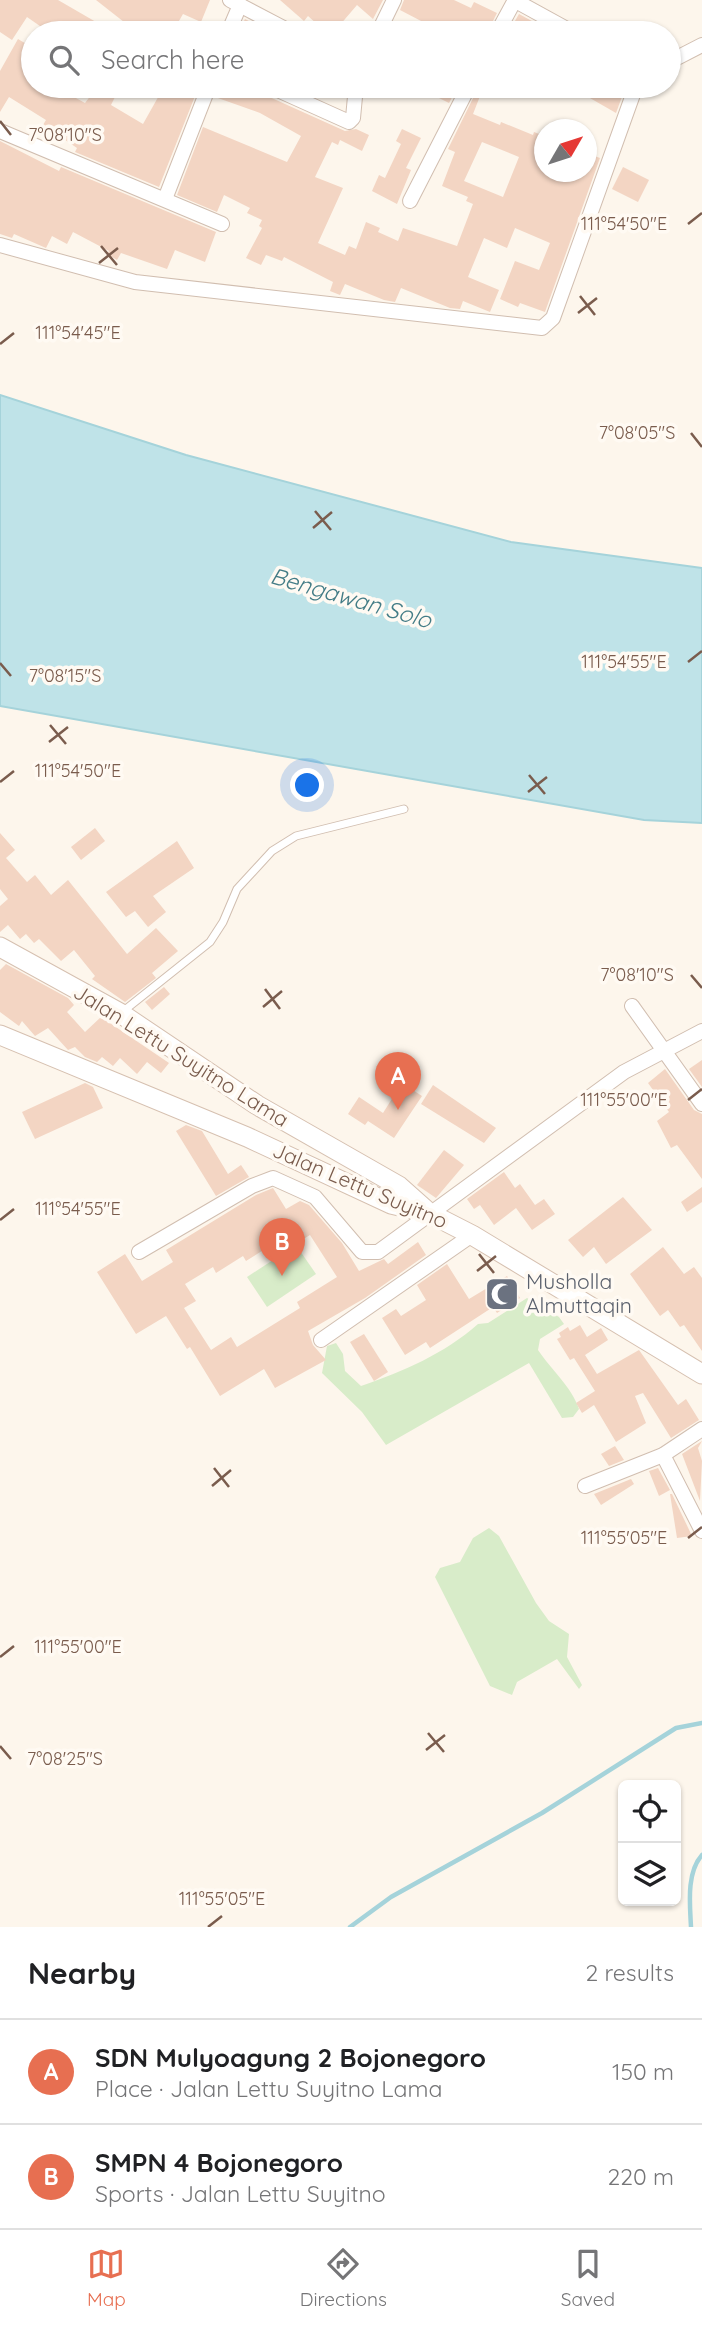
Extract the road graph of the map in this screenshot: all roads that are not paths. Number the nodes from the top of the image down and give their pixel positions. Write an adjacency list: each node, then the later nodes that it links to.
1 (394, 0): 6 (street)
2 (515, 0): 7 (street); 8 (street)
3 (235, 2): 4 (street); 5 (street)
4 (231, 21)
5 (271, 21)
6 (383, 21)
7 (504, 21)
8 (553, 21)
9 (702, 45): 10 (street)
10 (681, 56)
11 (204, 98): 17 (street)
12 (296, 98): 13 (street)
13 (354, 98)
14 (463, 98): 18 (street)
15 (632, 98): 20 (street)
16 (0, 131): 17 (street)
17 (165, 199): 19 (street)
18 (410, 201)
19 (222, 224)
20 (0, 246)
21 (404, 809): 24 (lane)
22 (0, 947): 24 (main road, Jalan Lettu Suyitno Lama)
23 (632, 1006): 27 (street)
24 (120, 1013): 29 (main road, Jalan Lettu Suyitno Lama)
25 (702, 1031): 27 (street)
26 (0, 1035): 30 (main road, Jalan Lettu Suyitno)
27 (662, 1050): 28 (street); 31 (street)
28 (702, 1104)
29 (257, 1105): 30 (main road); 31 (main road, Jalan Lettu Suyitno Lama)
30 (247, 1137): 31 (main road, Jalan Lettu Suyitno)
31 (429, 1213): 32 (main road, Jalan Lettu Suyitno); 33 (street)
32 (472, 1235): 34 (street); 35 (main road, Jalan Lettu Suyitno)
33 (139, 1252)
34 (321, 1340)
35 (702, 1374)
36 (702, 1429): 37 (street)
37 (663, 1455): 38 (street); 39 (street)
38 (585, 1486)
39 (702, 1531)

